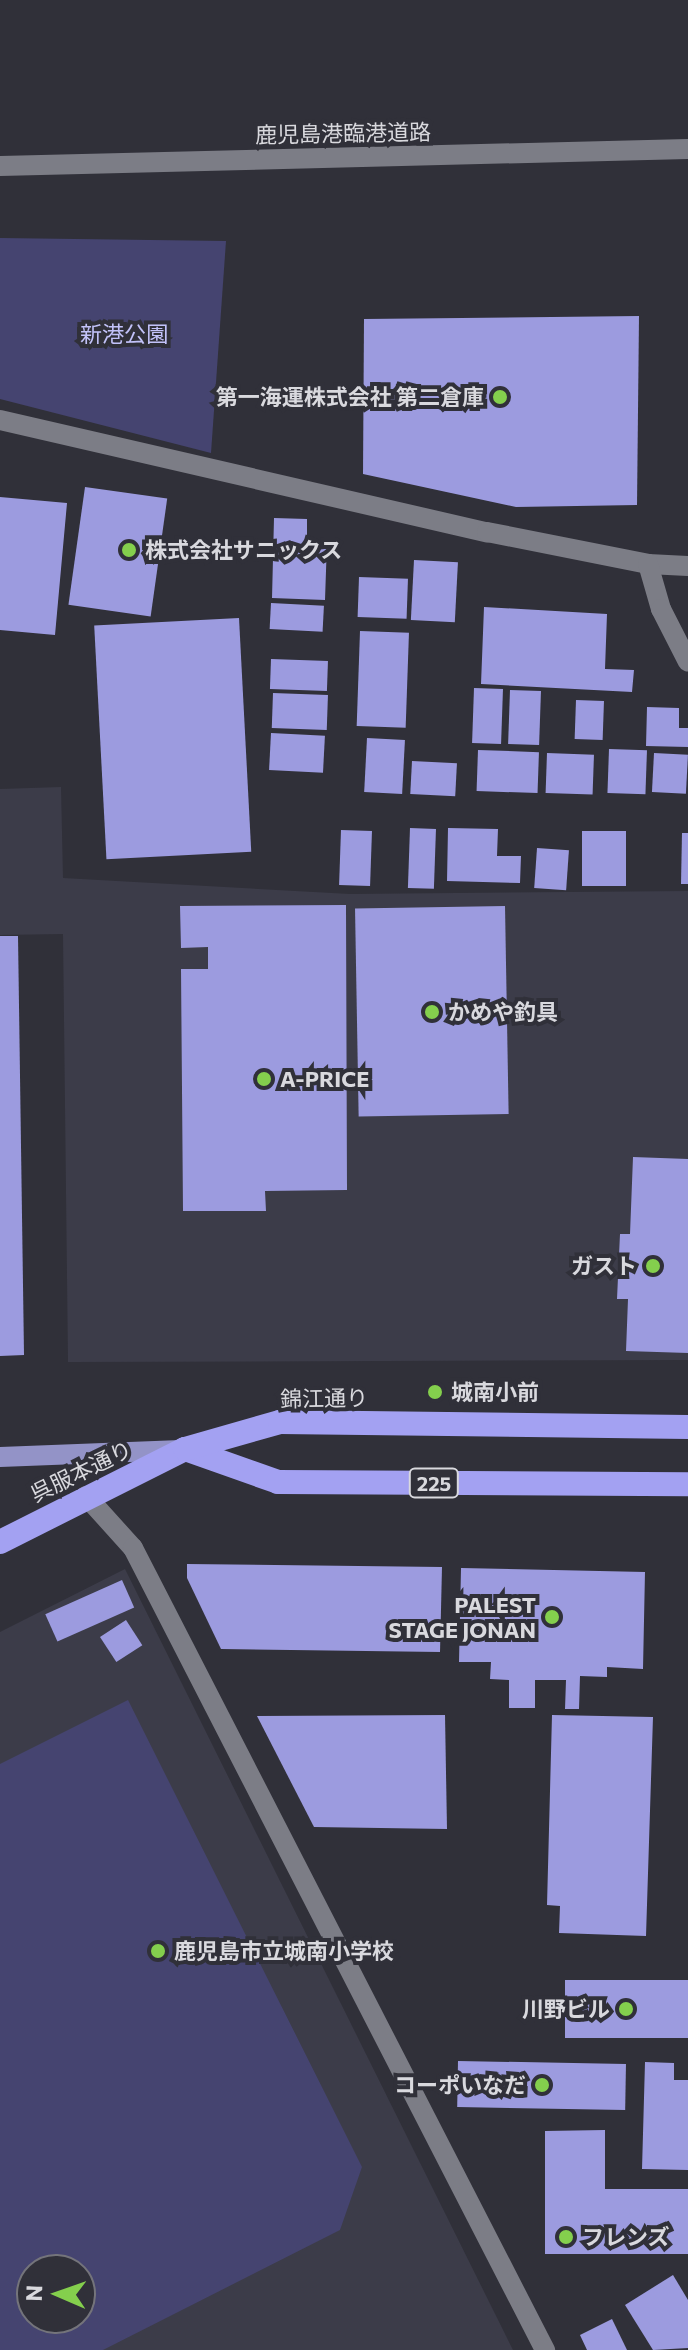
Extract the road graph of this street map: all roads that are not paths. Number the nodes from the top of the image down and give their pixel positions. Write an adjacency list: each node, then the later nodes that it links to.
1 (688, 149): 2 (street, 鹿児島港臨港道路)
2 (0, 166)
3 (0, 420): 4 (street)
4 (648, 564): 5 (street); 6 (street)
5 (688, 566)
6 (688, 662)
7 (688, 1427): 8 (highway, 錦江通り)
8 (185, 1449): 9 (main road); 10 (highway, 225); 11 (highway, 呉服本通り)
9 (0, 1457)
10 (688, 1484)
11 (86, 1496): 12 (highway, 呉服本通り); 13 (street)
12 (0, 1542)
13 (545, 2350)

